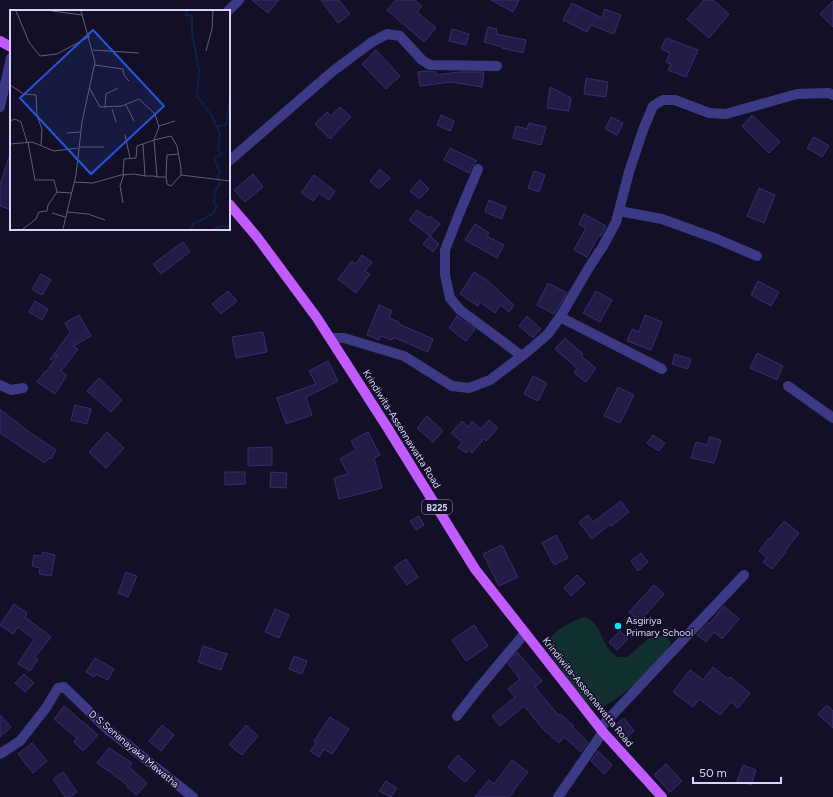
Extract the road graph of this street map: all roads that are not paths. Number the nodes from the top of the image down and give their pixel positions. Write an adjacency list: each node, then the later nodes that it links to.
1 (239, 0): 2 (street)
2 (229, 10)
3 (0, 41): 4 (main road)
4 (10, 46)
5 (10, 62): 8 (street)
6 (496, 66): 9 (street)
7 (833, 95): 12 (street)
8 (0, 107)
9 (230, 160)
10 (478, 169): 16 (street)
11 (230, 205): 15 (main road, Krindiwita-Assennawatta Road / B225)
12 (619, 211): 13 (street); 14 (street)
13 (757, 256)
14 (560, 318): 16 (street); 17 (street)
15 (330, 338): 16 (street); 23 (main road, Krindiwita-Assennawatta Road / B225)
16 (522, 356)
17 (662, 369)
18 (0, 385): 20 (street)
19 (788, 386): 21 (street)
20 (23, 388)
21 (833, 418)
22 (744, 575): 25 (street)
23 (526, 633): 24 (street); 25 (main road, Krindiwita-Assennawatta Road / B225)
24 (457, 716)
25 (601, 730): 28 (street); 29 (main road, Krindiwita-Assennawatta Road / B225)
26 (0, 754): 27 (street, D S Senanayaka Mawatha)
27 (193, 797)
28 (558, 797)
29 (662, 797)

